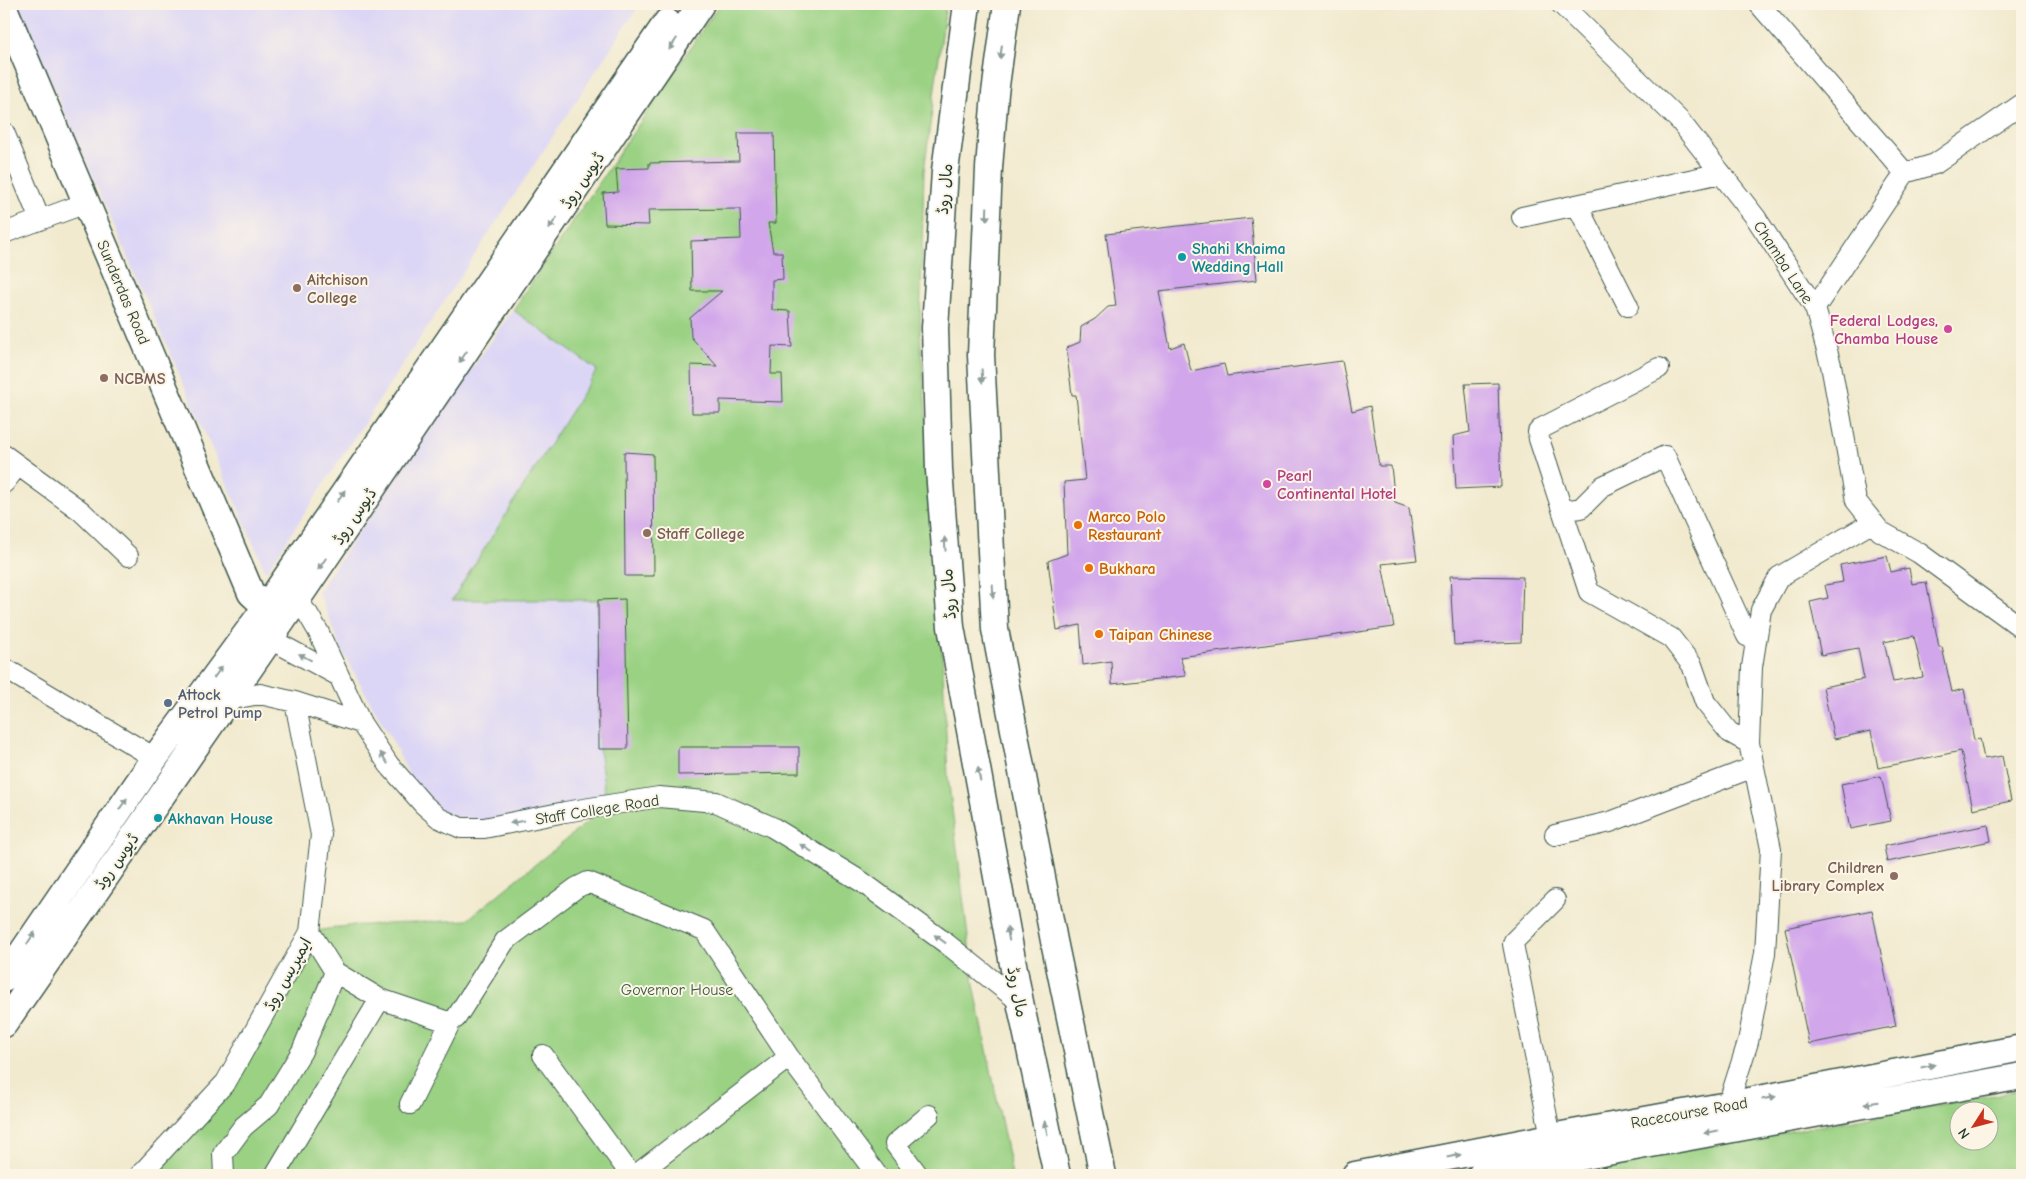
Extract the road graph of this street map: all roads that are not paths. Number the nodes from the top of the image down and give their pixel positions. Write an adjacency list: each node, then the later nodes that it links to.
1 (679, 4): 25 (main road, ڈیوس روڈ, one-way to 1)
2 (700, 4): 25 (main road, ڈیوس روڈ, one-way to 25)
3 (967, 4): 42 (main road, مال روڈ, one-way to 3)
4 (1007, 4): 61 (main road, one-way to 61)
5 (1561, 4): 10 (street, Chamba Lane)
6 (1759, 4): 11 (street)
7 (4, 8): 12 (main road, Sunderdas Road)
8 (2022, 104): 11 (street)
9 (4, 132): 15 (street)
10 (1720, 173): 13 (street); 18 (street, Chamba Lane)
11 (1906, 173): 18 (street)
12 (86, 203): 15 (street); 25 (main road, Sunderdas Road)
13 (1577, 205): 14 (street); 17 (street)
14 (1522, 217)
15 (40, 220): 16 (street)
16 (4, 234)
17 (1628, 306)
18 (1814, 308): 23 (street, Chamba Lane)
19 (1659, 368): 22 (street)
20 (11, 460): 21 (street); 24 (street)
21 (4, 483)
22 (1563, 511): 27 (street); 33 (street)
23 (1873, 522): 26 (street, Chamba Lane); 27 (street)
24 (128, 556)
25 (278, 617): 29 (street, one-way to 25); 29 (street, Staff College Road); 30 (main road, ڈیوس روڈ); 34 (main road, ڈیوس روڈ, one-way to 25)
26 (2022, 628)
27 (1757, 636): 33 (street)
28 (4, 668): 34 (street)
29 (339, 676): 32 (street, Staff College Road)
30 (227, 700): 31 (street); 44 (main road, ڈیوس روڈ)
31 (295, 702): 32 (street); 38 (street, ایمپریس روڈ)
32 (361, 723): 42 (street, Staff College Road, one-way to 32)
33 (1749, 743): 35 (street)
34 (155, 758): 40 (main road, ڈیوس روڈ, one-way to 34)
35 (1754, 767): 36 (street); 50 (street)
36 (1555, 835)
37 (1555, 900): 52 (street)
38 (310, 932): 39 (street); 53 (street, ایمپریس روڈ)
39 (335, 972): 41 (street); 54 (street)
40 (4, 979)
41 (380, 999): 43 (street); 55 (street)
42 (1020, 1002): 60 (main road, مال روڈ, one-way to 42)
43 (451, 1021): 47 (street); 49 (street)
44 (4, 1024)
45 (2022, 1048): 50 (main road, Racecourse Road, one-way to 45)
46 (543, 1054): 56 (street)
47 (789, 1056): 57 (street); 58 (street)
48 (2022, 1076): 63 (main road, Racecourse Road, one-way to 63)
49 (410, 1104)
50 (1728, 1106): 52 (main road, Racecourse Road)
51 (929, 1115): 59 (street)
52 (1551, 1137): 62 (main road, Racecourse Road, one-way to 52)
53 (140, 1175)
54 (224, 1175)
55 (275, 1175)
56 (632, 1175)
57 (636, 1175)
58 (877, 1175)
59 (918, 1175)
60 (1057, 1175)
61 (1103, 1175)
62 (1355, 1175)
63 (1481, 1175)

